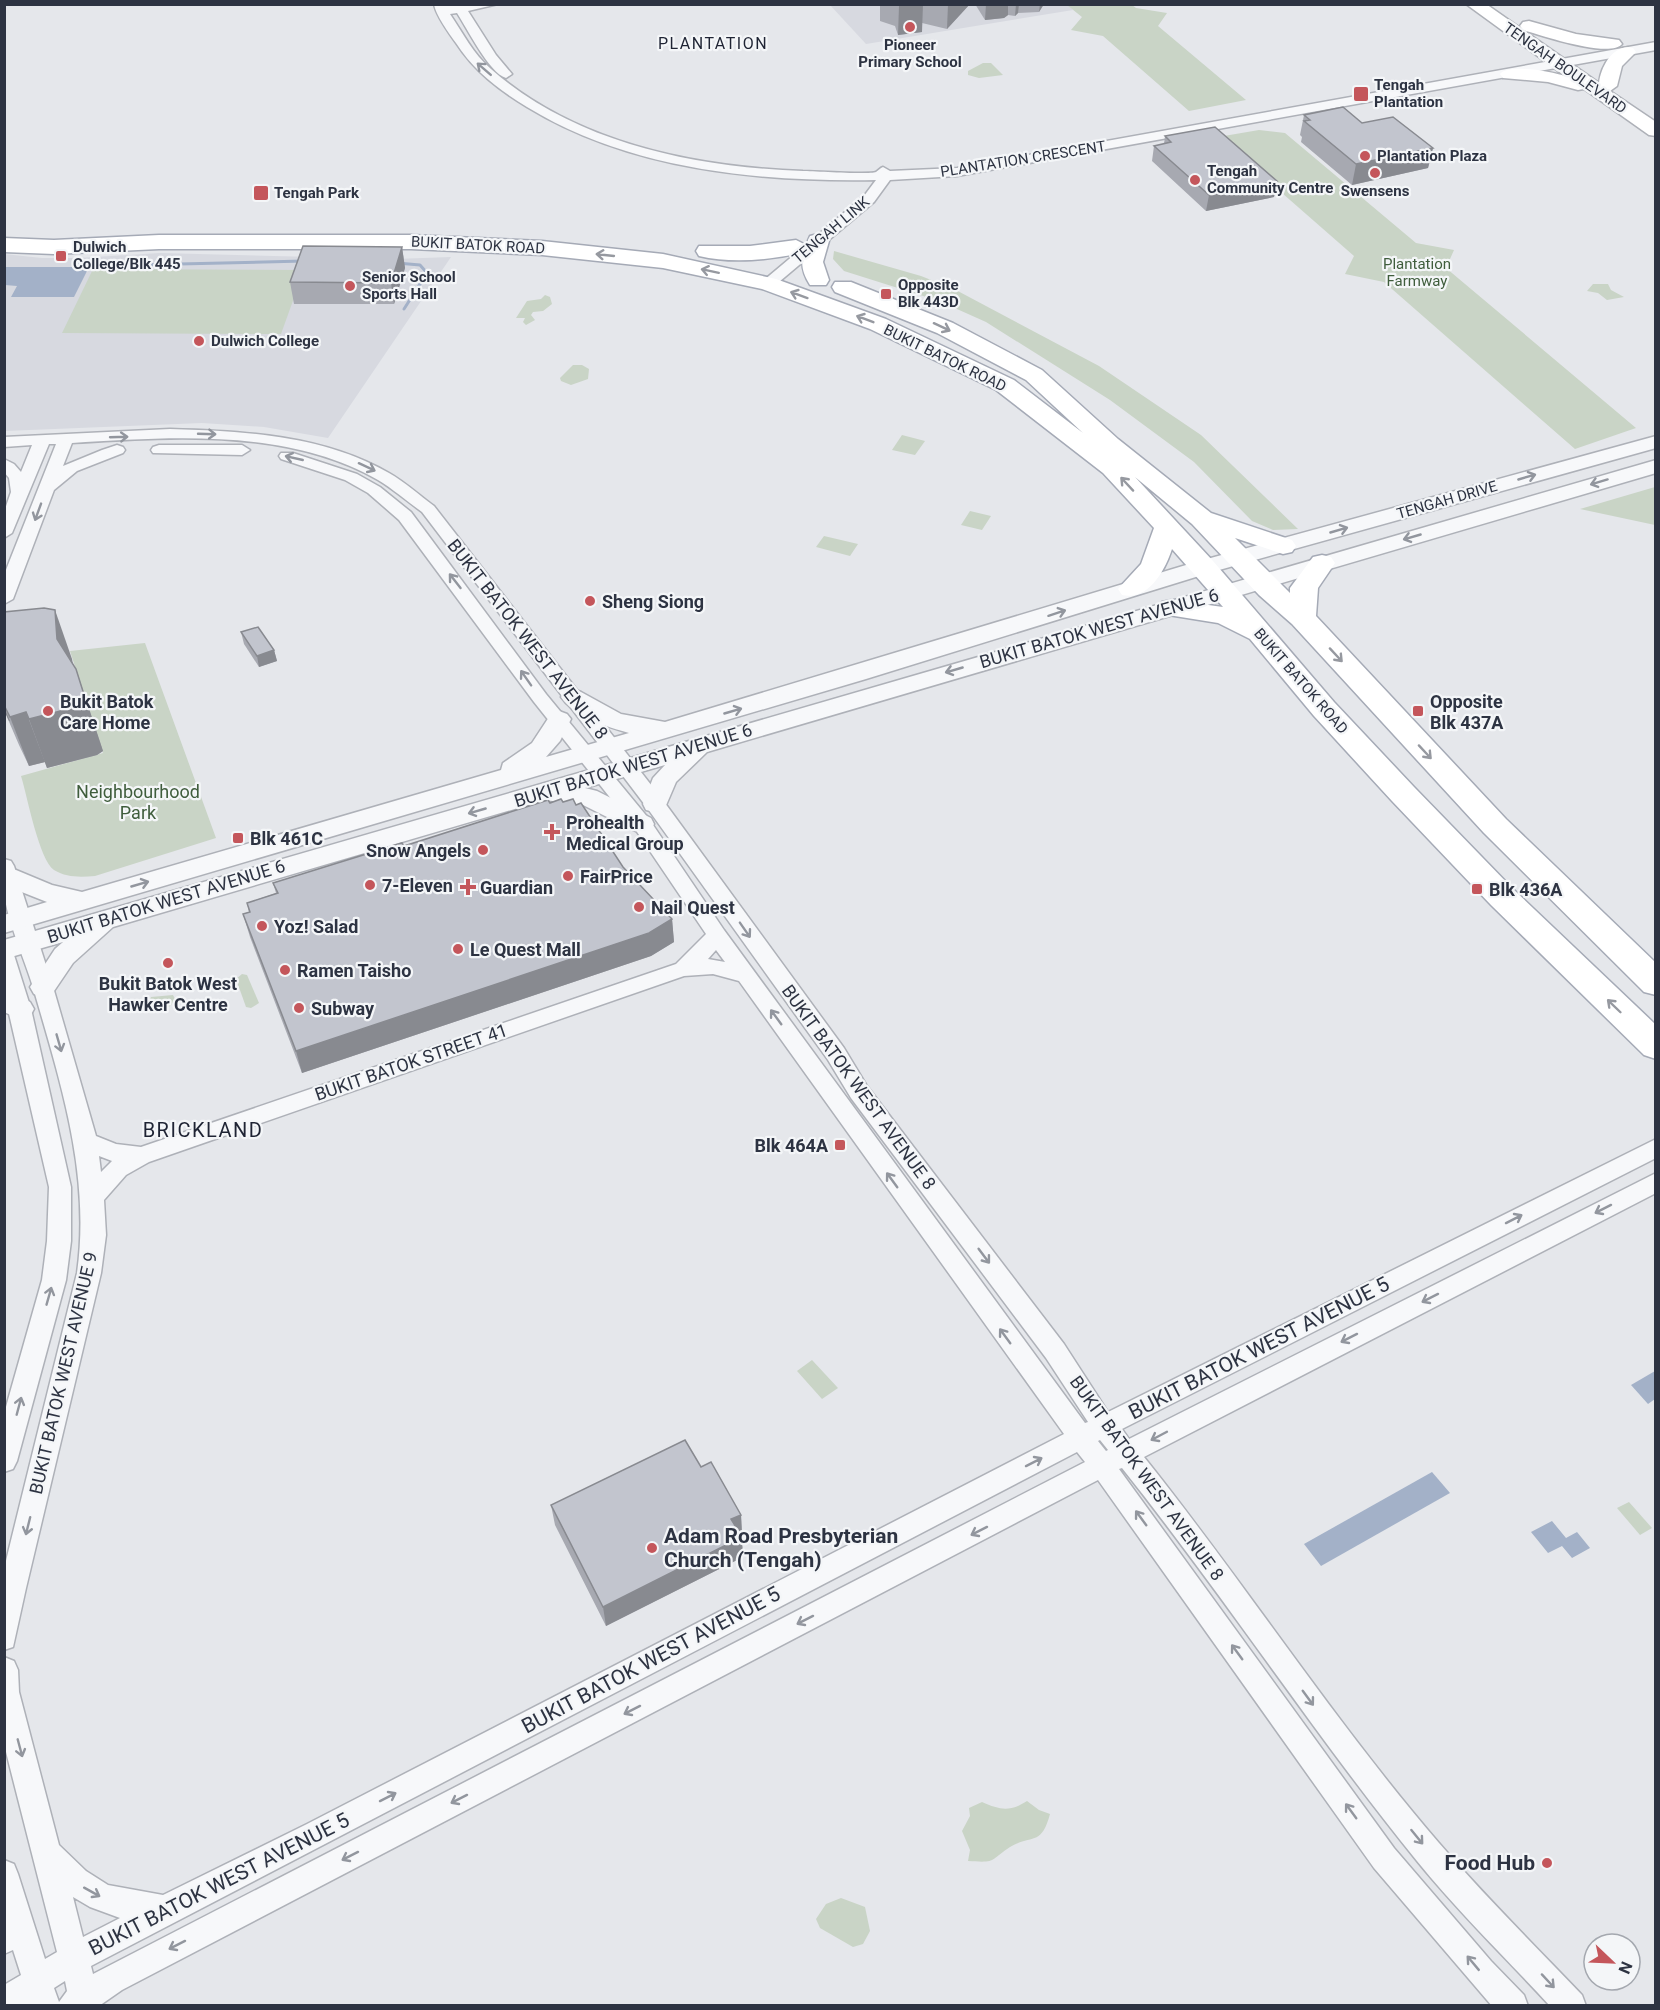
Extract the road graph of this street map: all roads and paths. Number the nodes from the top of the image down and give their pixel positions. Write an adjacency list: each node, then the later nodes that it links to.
1 (492, 4): 4 (street)
2 (1474, 4): 7 (main road, TENGAH BOULEVARD)
3 (1498, 4): 7 (main road, TENGAH BOULEVARD)
4 (449, 7): 15 (street, PLANTATION CRESCENT)
5 (1656, 36): 8 (street, PLANTATION CRESCENT)
6 (1656, 46): 8 (street, PLANTATION CRESCENT)
7 (1515, 48): 8 (main road); 9 (main road, TENGAH BOULEVARD); 9 (street, PLANTATION CRESCENT); 10 (main road); 11 (main road); 14 (street, PLANTATION CRESCENT)
8 (1620, 48): 9 (street, PLANTATION CRESCENT); 11 (main road)
9 (1562, 58): 10 (street, PLANTATION CRESCENT); 11 (main road, TENGAH BOULEVARD)
10 (1487, 68): 14 (street, PLANTATION CRESCENT)
11 (1604, 89): 12 (main road, TENGAH BOULEVARD); 13 (main road, TENGAH BOULEVARD)
12 (1656, 117)
13 (1656, 131)
14 (1043, 154): 16 (street, PLANTATION CRESCENT)
15 (866, 174): 16 (street, PLANTATION CRESCENT); 20 (street, TENGAH LINK)
16 (884, 174): 18 (street, TENGAH LINK)
17 (4, 231): 21 (main road, BUKIT BATOK ROAD)
18 (818, 241): 22 (street, TENGAH LINK); 23 (main road)
19 (4, 245): 22 (main road, BUKIT BATOK ROAD, one-way to 19)
20 (796, 248): 21 (main road); 22 (street, TENGAH LINK)
21 (707, 251): 22 (main road, BUKIT BATOK ROAD)
22 (770, 275): 23 (main road, BUKIT BATOK ROAD); 35 (main road, BUKIT BATOK ROAD, one-way to 22)
23 (818, 280): 34 (main road, BUKIT BATOK ROAD, one-way to 34)
24 (4, 442): 27 (street, BUKIT BATOK WEST AVENUE 8)
25 (1656, 442): 37 (street, TENGAH DRIVE, one-way to 25)
26 (63, 446): 27 (street, BUKIT BATOK WEST AVENUE 8); 28 (street, BUKIT BATOK WEST AVENUE 8); 32 (street); 49 (street, BUKIT BATOK WEST AVENUE 8, one-way to 49)
27 (39, 447): 29 (street, BUKIT BATOK WEST AVENUE 8); 33 (street)
28 (117, 450): 32 (street); 51 (street, BUKIT BATOK WEST AVENUE 8, one-way to 28)
29 (4, 455)
30 (4, 464): 33 (street)
31 (1656, 466): 39 (street, TENGAH DRIVE, one-way to 39)
32 (47, 489): 44 (street, one-way to 44)
33 (19, 499): 36 (street)
34 (1201, 518): 37 (main road); 38 (main road, BUKIT BATOK ROAD)
35 (1167, 526): 40 (main road, BUKIT BATOK ROAD); 42 (main road)
36 (4, 533)
37 (1283, 546): 38 (street, TENGAH DRIVE)
38 (1238, 557): 40 (street, BUKIT BATOK WEST AVENUE 6); 41 (main road, BUKIT BATOK ROAD)
39 (1322, 564): 41 (street, TENGAH DRIVE); 46 (main road)
40 (1204, 567): 42 (street, BUKIT BATOK WEST AVENUE 6); 43 (main road, BUKIT BATOK ROAD)
41 (1261, 581): 43 (street, BUKIT BATOK WEST AVENUE 6); 46 (main road, BUKIT BATOK ROAD)
42 (1132, 589): 52 (street, BUKIT BATOK WEST AVENUE 6, one-way to 42)
43 (1226, 592): 45 (street, BUKIT BATOK WEST AVENUE 6); 47 (main road, BUKIT BATOK ROAD)
44 (4, 599)
45 (1172, 608): 47 (main road); 53 (street, BUKIT BATOK WEST AVENUE 6, one-way to 53)
46 (1302, 618): 48 (main road, BUKIT BATOK ROAD, one-way to 48)
47 (1266, 640): 50 (main road, BUKIT BATOK ROAD)
48 (1370, 692): 50 (main road); 61 (main road, BUKIT BATOK ROAD, one-way to 61)
49 (573, 698): 52 (street); 54 (street, BUKIT BATOK WEST AVENUE 8)
50 (1324, 709): 62 (main road, BUKIT BATOK ROAD)
51 (559, 719): 55 (street, BUKIT BATOK WEST AVENUE 8); 58 (street)
52 (677, 727): 54 (street, BUKIT BATOK WEST AVENUE 6)
53 (703, 744): 56 (street, BUKIT BATOK WEST AVENUE 6); 60 (street)
54 (612, 747): 55 (street, BUKIT BATOK WEST AVENUE 6); 56 (street, BUKIT BATOK WEST AVENUE 8)
55 (587, 754): 57 (street, BUKIT BATOK WEST AVENUE 8); 58 (street, BUKIT BATOK WEST AVENUE 6)
56 (627, 766): 57 (street, BUKIT BATOK WEST AVENUE 6); 60 (street, BUKIT BATOK WEST AVENUE 8)
57 (603, 774): 59 (street, BUKIT BATOK WEST AVENUE 6); 60 (street, BUKIT BATOK WEST AVENUE 8)
58 (482, 786): 64 (street, BUKIT BATOK WEST AVENUE 6, one-way to 58)
59 (534, 794): 60 (street); 65 (street, BUKIT BATOK WEST AVENUE 6, one-way to 65)
60 (649, 814): 67 (street, BUKIT BATOK WEST AVENUE 8); 80 (street, BUKIT BATOK WEST AVENUE 8, one-way to 80)
61 (1495, 826): 62 (main road); 71 (main road, BUKIT BATOK ROAD)
62 (1449, 842): 74 (main road, BUKIT BATOK ROAD, one-way to 62)
63 (5, 871): 64 (street); 66 (street, BUKIT BATOK WEST AVENUE 9)
64 (84, 900): 66 (street, BUKIT BATOK WEST AVENUE 6)
65 (112, 916): 66 (street, BUKIT BATOK WEST AVENUE 6); 72 (street)
66 (15, 934): 72 (street, BUKIT BATOK WEST AVENUE 9)
67 (717, 935): 69 (street, BUKIT BATOK STREET 41); 70 (street, BUKIT BATOK WEST AVENUE 8)
68 (4, 955): 73 (street, BUKIT BATOK WEST AVENUE 9)
69 (683, 969): 70 (street, BUKIT BATOK STREET 41); 77 (street, BUKIT BATOK STREET 41)
70 (745, 975): 80 (street, BUKIT BATOK WEST AVENUE 8, one-way to 70)
71 (1656, 983)
72 (43, 987): 75 (street, BUKIT BATOK WEST AVENUE 9, one-way to 75)
73 (12, 1003): 82 (street, BUKIT BATOK WEST AVENUE 9, one-way to 73)
74 (1656, 1046)
75 (87, 1141): 77 (street, BUKIT BATOK STREET 41); 79 (street, BUKIT BATOK WEST AVENUE 9)
76 (1656, 1148): 80 (street, BUKIT BATOK WEST AVENUE 5, one-way to 76)
77 (141, 1156): 79 (street, BUKIT BATOK STREET 41)
78 (1656, 1182): 81 (street, BUKIT BATOK WEST AVENUE 5, one-way to 81)
79 (93, 1197): 83 (street, BUKIT BATOK WEST AVENUE 9, one-way to 83)
80 (1092, 1432): 81 (street, BUKIT BATOK WEST AVENUE 8); 88 (street, BUKIT BATOK WEST AVENUE 5, one-way to 80)
81 (1114, 1460): 92 (street, BUKIT BATOK WEST AVENUE 5, one-way to 92); 94 (street, BUKIT BATOK WEST AVENUE 8, one-way to 81); 95 (street, BUKIT BATOK WEST AVENUE 8, one-way to 95)
82 (4, 1461)
83 (4, 1638)
84 (4, 1670): 85 (street, one-way to 85)
85 (48, 1854): 88 (street, one-way to 88); 90 (street)
86 (4, 1874): 87 (street)
87 (15, 1904): 89 (street); 91 (street)
88 (164, 1910): 90 (street, BUKIT BATOK WEST AVENUE 5)
89 (4, 1939)
90 (73, 1959): 91 (street, BUKIT BATOK WEST AVENUE 5); 92 (street)
91 (41, 1994): 93 (street, BUKIT BATOK WEST AVENUE 5)
92 (78, 2001)
93 (4, 2003)
94 (1513, 2006)
95 (1571, 2006)

